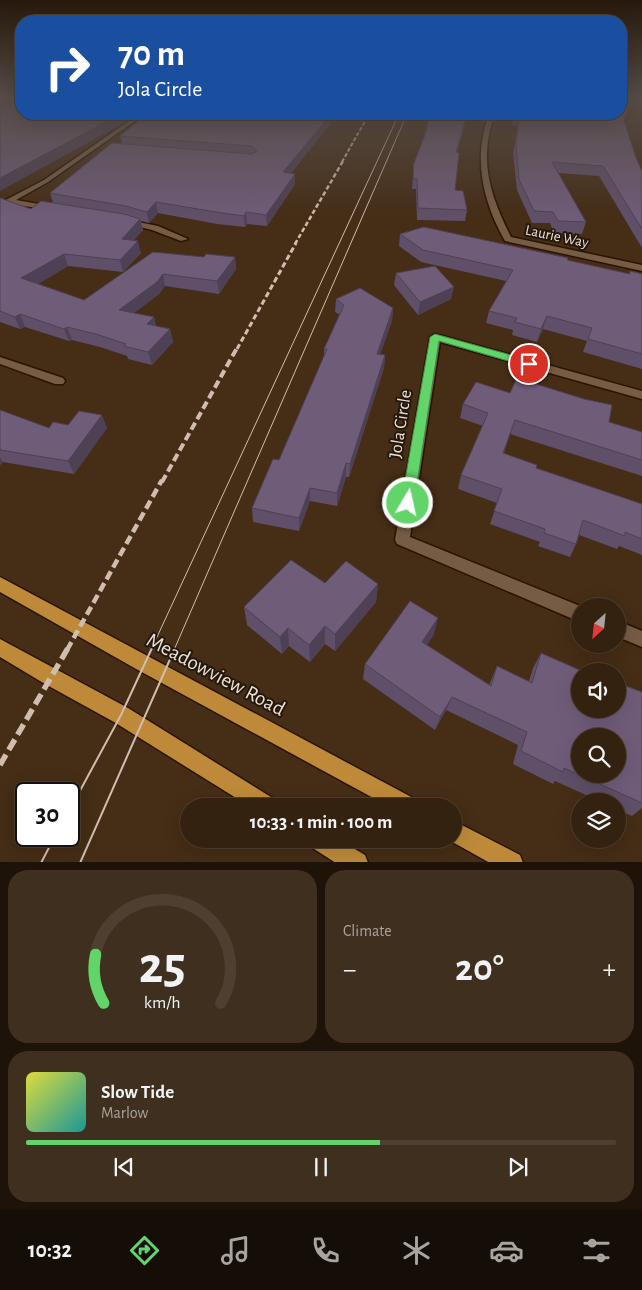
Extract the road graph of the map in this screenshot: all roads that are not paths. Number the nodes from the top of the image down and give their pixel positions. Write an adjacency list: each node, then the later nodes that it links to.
1 (109, 137): 3 (street)
2 (484, 137): 10 (street, Laurie Way)
3 (95, 147): 4 (street); 5 (street)
4 (105, 148)
5 (11, 202): 6 (street); 7 (street)
6 (0, 206)
7 (60, 210)
8 (118, 220): 9 (street)
9 (184, 240)
10 (642, 268)
11 (0, 360): 12 (street)
12 (60, 381)
13 (642, 395): 15 (street, Jola Circle)
14 (0, 584): 20 (main road, Meadowview Road)
15 (571, 610)
16 (626, 632): 17 (street)
17 (642, 639)
18 (0, 647): 19 (main road)
19 (254, 798)
20 (393, 798)
21 (462, 835): 24 (main road)
22 (334, 848): 23 (main road)
23 (357, 862)
24 (512, 862)

